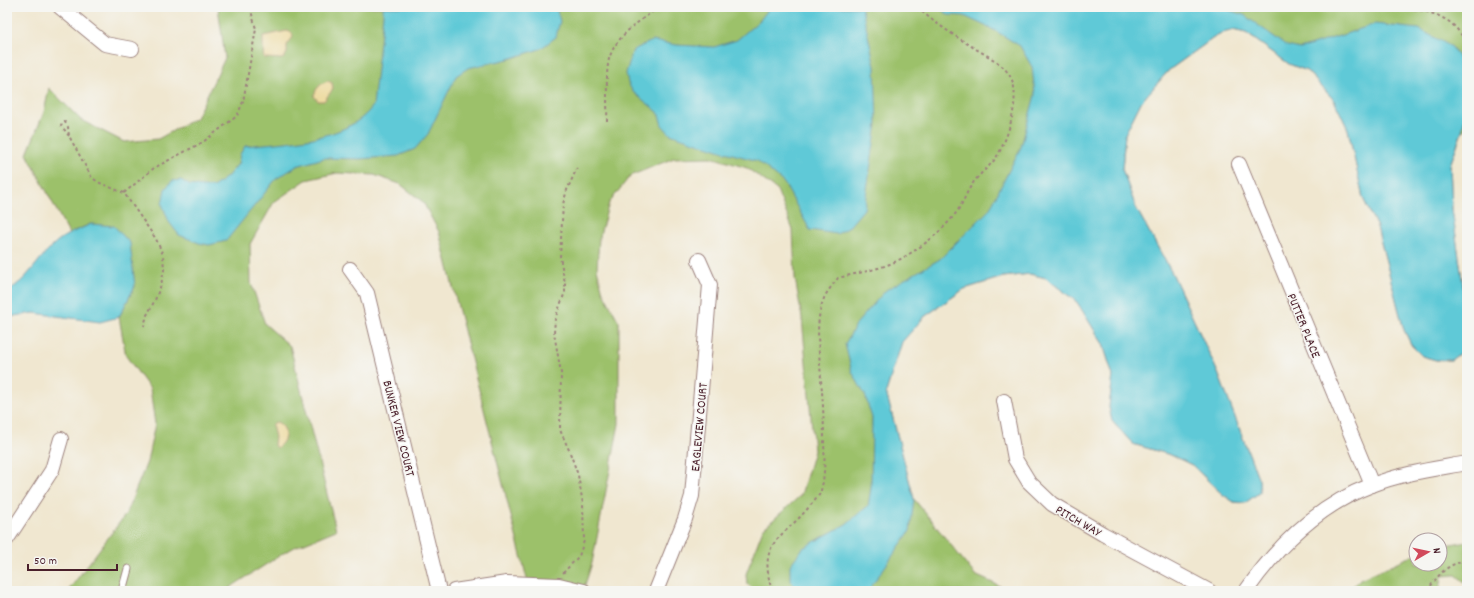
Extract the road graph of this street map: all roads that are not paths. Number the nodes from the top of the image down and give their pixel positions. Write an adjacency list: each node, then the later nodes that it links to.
1 (60, 7): 2 (street)
2 (132, 49)
3 (1239, 164): 9 (street, PUTTER PLACE)
4 (699, 260): 16 (street, EAGLEVIEW COURT)
5 (350, 268): 13 (street, BUNKER VIEW COURT)
6 (1004, 401): 17 (street, PITCH WAY)
7 (61, 439): 10 (street)
8 (1467, 463): 9 (street)
9 (1372, 485): 18 (street)
10 (7, 539)
11 (128, 569): 12 (lane)
12 (122, 591)
13 (439, 591)
14 (454, 591): 15 (street)
15 (584, 591)
16 (656, 591)
17 (1209, 591)
18 (1246, 591)

